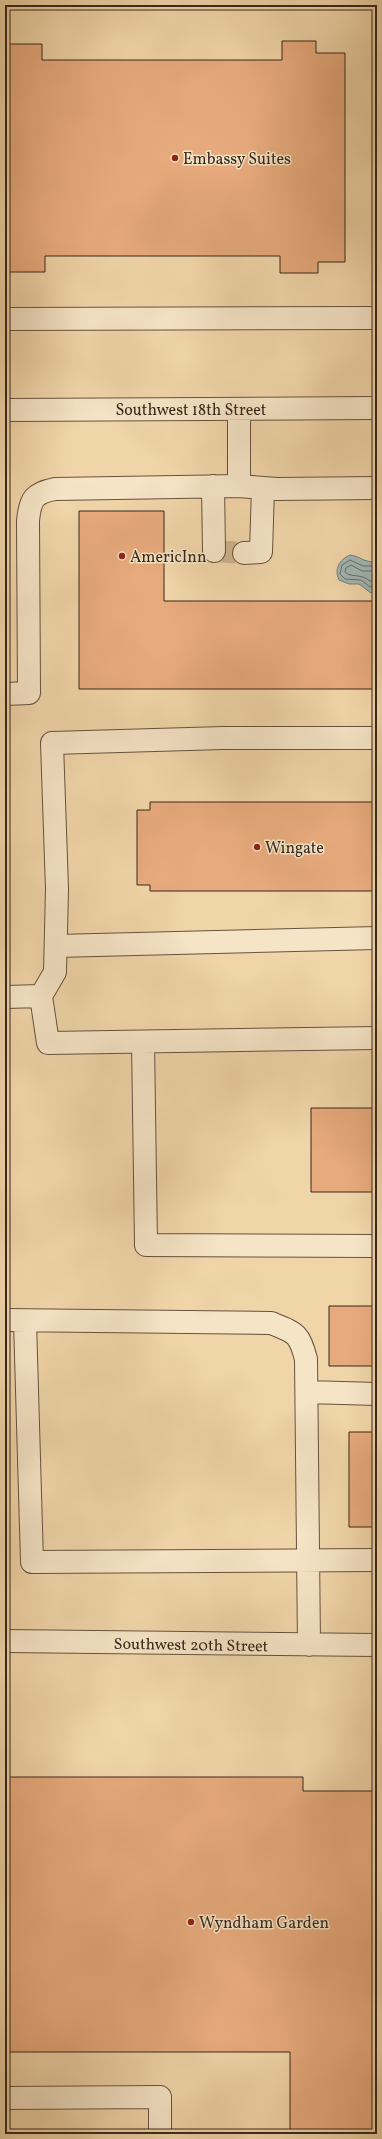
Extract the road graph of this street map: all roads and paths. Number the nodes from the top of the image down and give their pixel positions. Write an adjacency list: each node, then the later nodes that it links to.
1 (377, 318): 2 (street)
2 (5, 319)
3 (377, 408): 4 (street, Southwest 18th Street)
4 (239, 409): 5 (street, Southwest 18th Street); 7 (street)
5 (5, 410)
6 (213, 486): 7 (street); 10 (street); 12 (street)
7 (239, 486): 8 (street)
8 (263, 488): 9 (street); 11 (street)
9 (377, 488)
10 (214, 551)
11 (244, 552)
12 (5, 694)
13 (377, 738): 15 (street)
14 (377, 938): 15 (street)
15 (56, 946): 16 (street)
16 (41, 996): 17 (street); 19 (street)
17 (5, 998)
18 (377, 1038): 19 (street)
19 (143, 1042): 20 (street)
20 (377, 1246)
21 (15, 1320): 22 (street); 24 (street)
22 (307, 1392): 23 (street); 24 (street)
23 (377, 1394)
24 (309, 1560): 25 (street); 27 (street)
25 (377, 1560)
26 (5, 1641): 27 (street, Southwest 20th Street)
27 (309, 1645): 28 (street, Southwest 20th Street)
28 (377, 1645)
29 (5, 2098): 30 (street)
30 (160, 2134)

